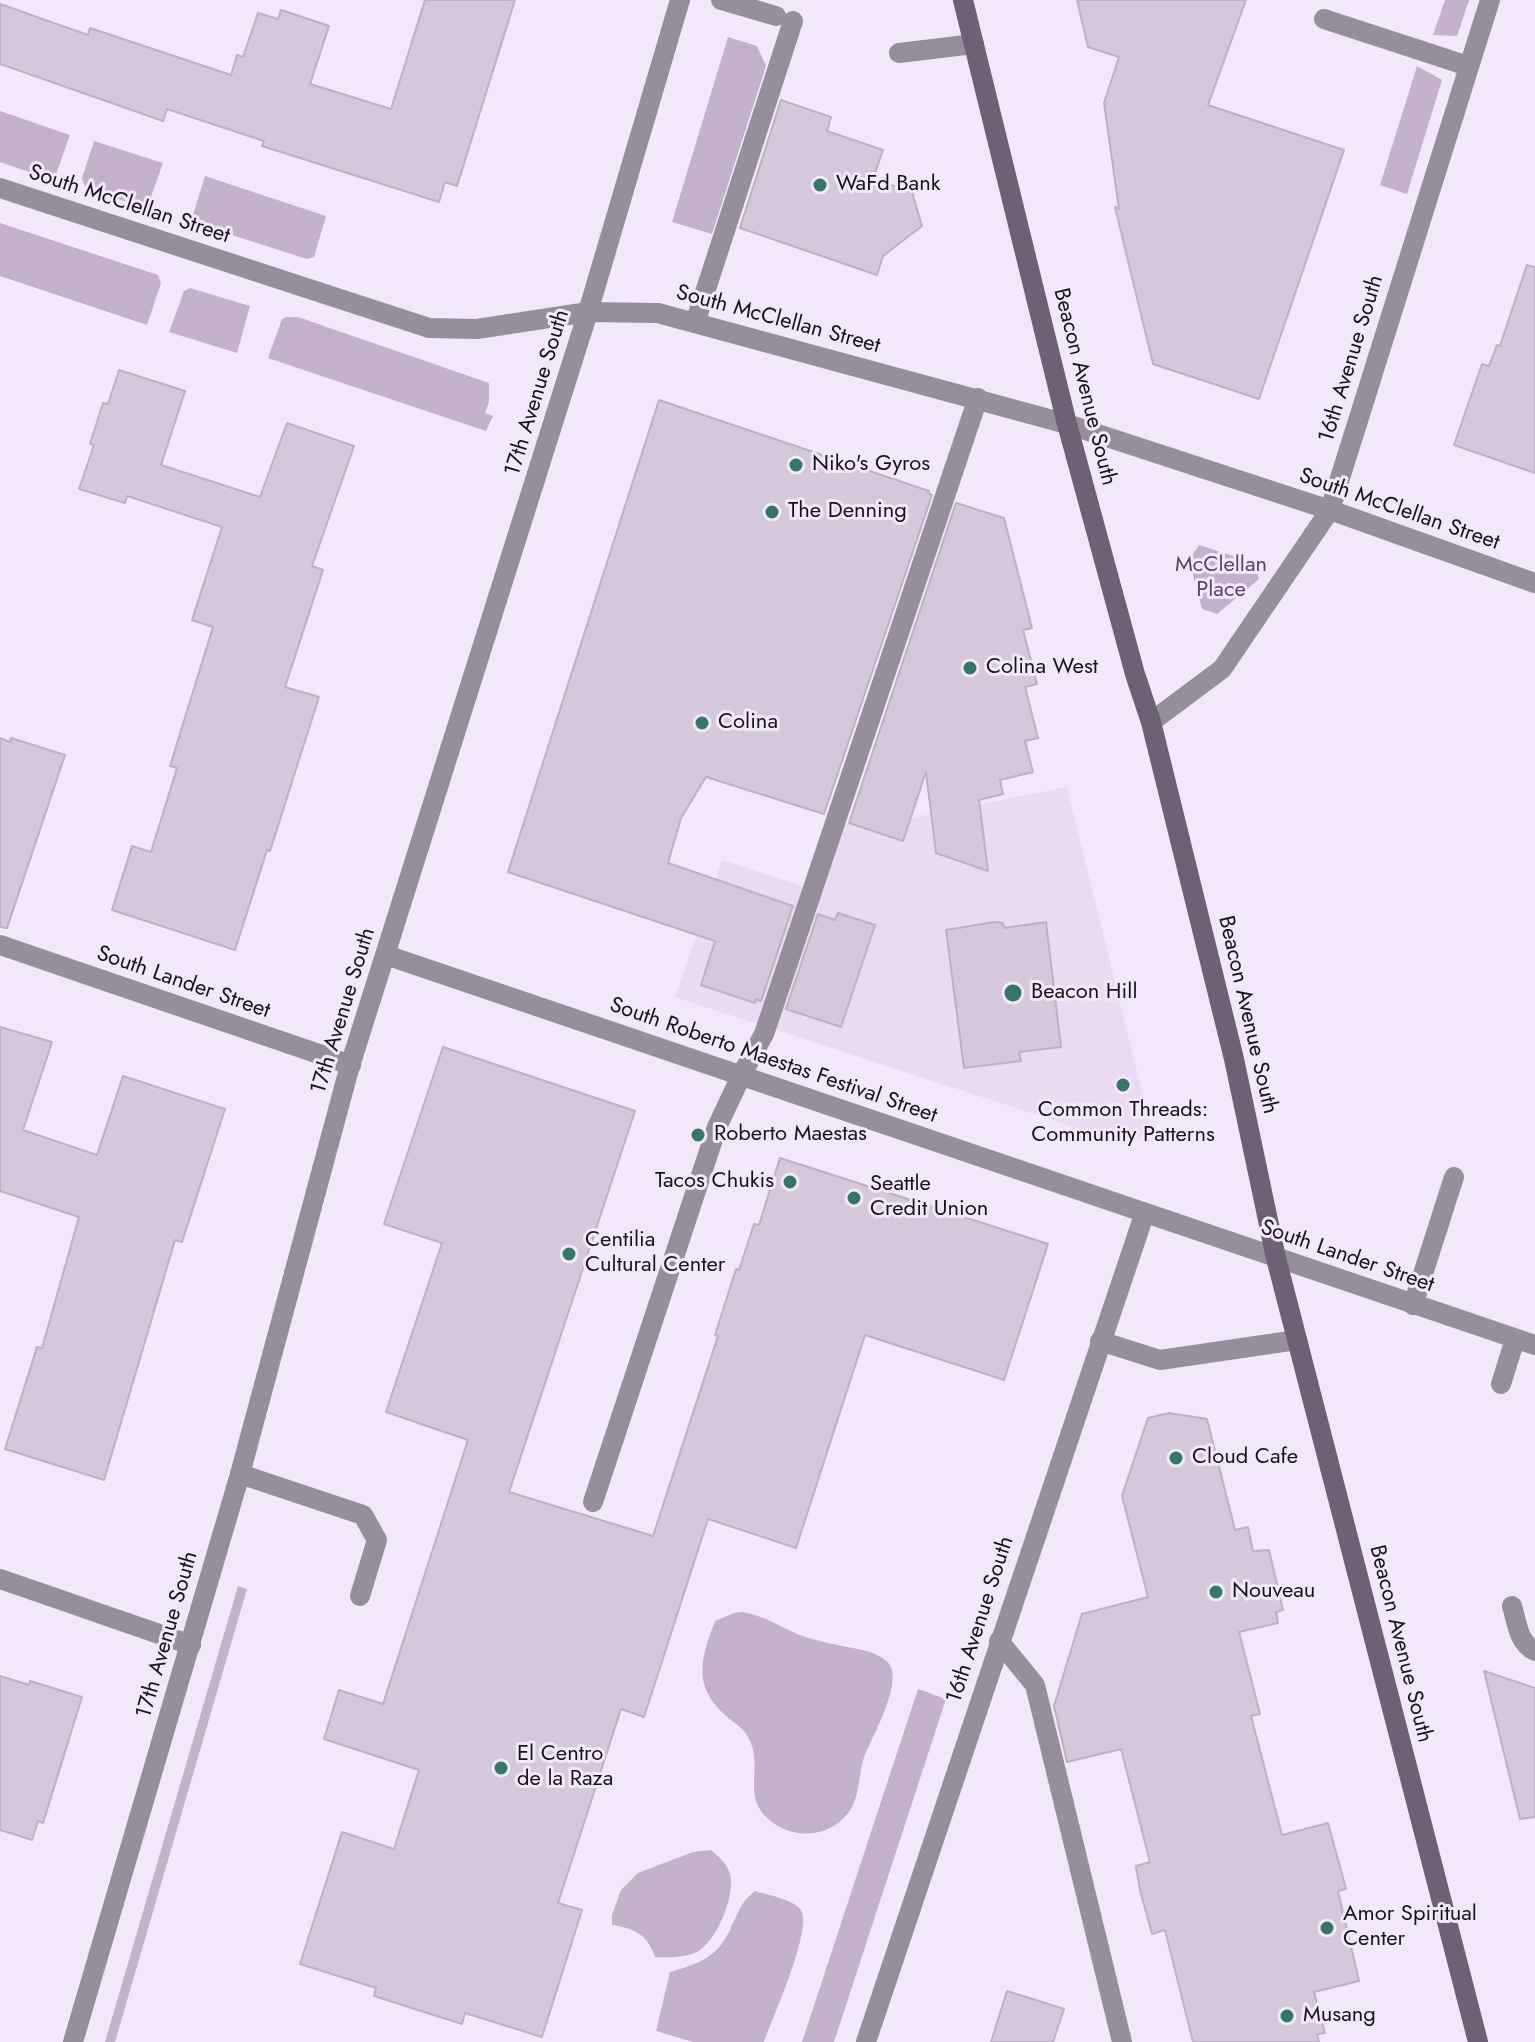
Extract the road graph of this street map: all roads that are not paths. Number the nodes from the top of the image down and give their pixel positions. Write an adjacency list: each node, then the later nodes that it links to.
1 (680, 0): 10 (street, 17th Avenue South)
2 (721, 0): 11 (street)
3 (963, 0): 6 (main road, Beacon Avenue South)
4 (1490, 0): 8 (street, 16th Avenue South)
5 (1324, 19): 8 (street)
6 (974, 44): 7 (street); 13 (main road, Beacon Avenue South)
7 (899, 53)
8 (1468, 66): 14 (street, 16th Avenue South)
9 (0, 188): 10 (street, South McClellan Street)
10 (588, 312): 11 (street, South McClellan Street); 18 (street, 17th Avenue South)
11 (695, 323): 12 (street, South McClellan Street)
12 (978, 398): 13 (street, South McClellan Street); 20 (street)
13 (1067, 424): 14 (street, South McClellan Street); 16 (main road, Beacon Avenue South)
14 (1330, 510): 15 (street, South McClellan Street); 16 (street, 16th Avenue South)
15 (1535, 583)
16 (1151, 722): 23 (main road, Beacon Avenue South)
17 (0, 945): 19 (street, South Lander Street)
18 (386, 955): 19 (street, 17th Avenue South); 20 (street, South Roberto Maestas Festival Street)
19 (351, 1065): 30 (street, 17th Avenue South)
20 (742, 1074): 22 (street, South Roberto Maestas Festival Street); 31 (street)
21 (1454, 1177): 24 (street)
22 (1144, 1215): 23 (street, South Lander Street); 27 (street, 16th Avenue South)
23 (1276, 1258): 24 (street, South Lander Street); 26 (main road, Beacon Avenue South)
24 (1413, 1305): 25 (street, South Lander Street)
25 (1515, 1339): 28 (street, South Lander Street); 29 (street)
26 (1297, 1340): 27 (street); 41 (main road, Beacon Avenue South)
27 (1100, 1341): 35 (street, 16th Avenue South)
28 (1535, 1345)
29 (1501, 1384)
30 (240, 1474): 33 (street); 36 (street, 17th Avenue South)
31 (593, 1502)
32 (0, 1579): 36 (street)
33 (360, 1596)
34 (1512, 1606): 37 (street)
35 (999, 1641): 39 (street, 16th Avenue South); 40 (street)
36 (191, 1645): 38 (street, 17th Avenue South)
37 (1535, 1651)
38 (73, 2042)
39 (866, 2042)
40 (1122, 2042)
41 (1478, 2042)

